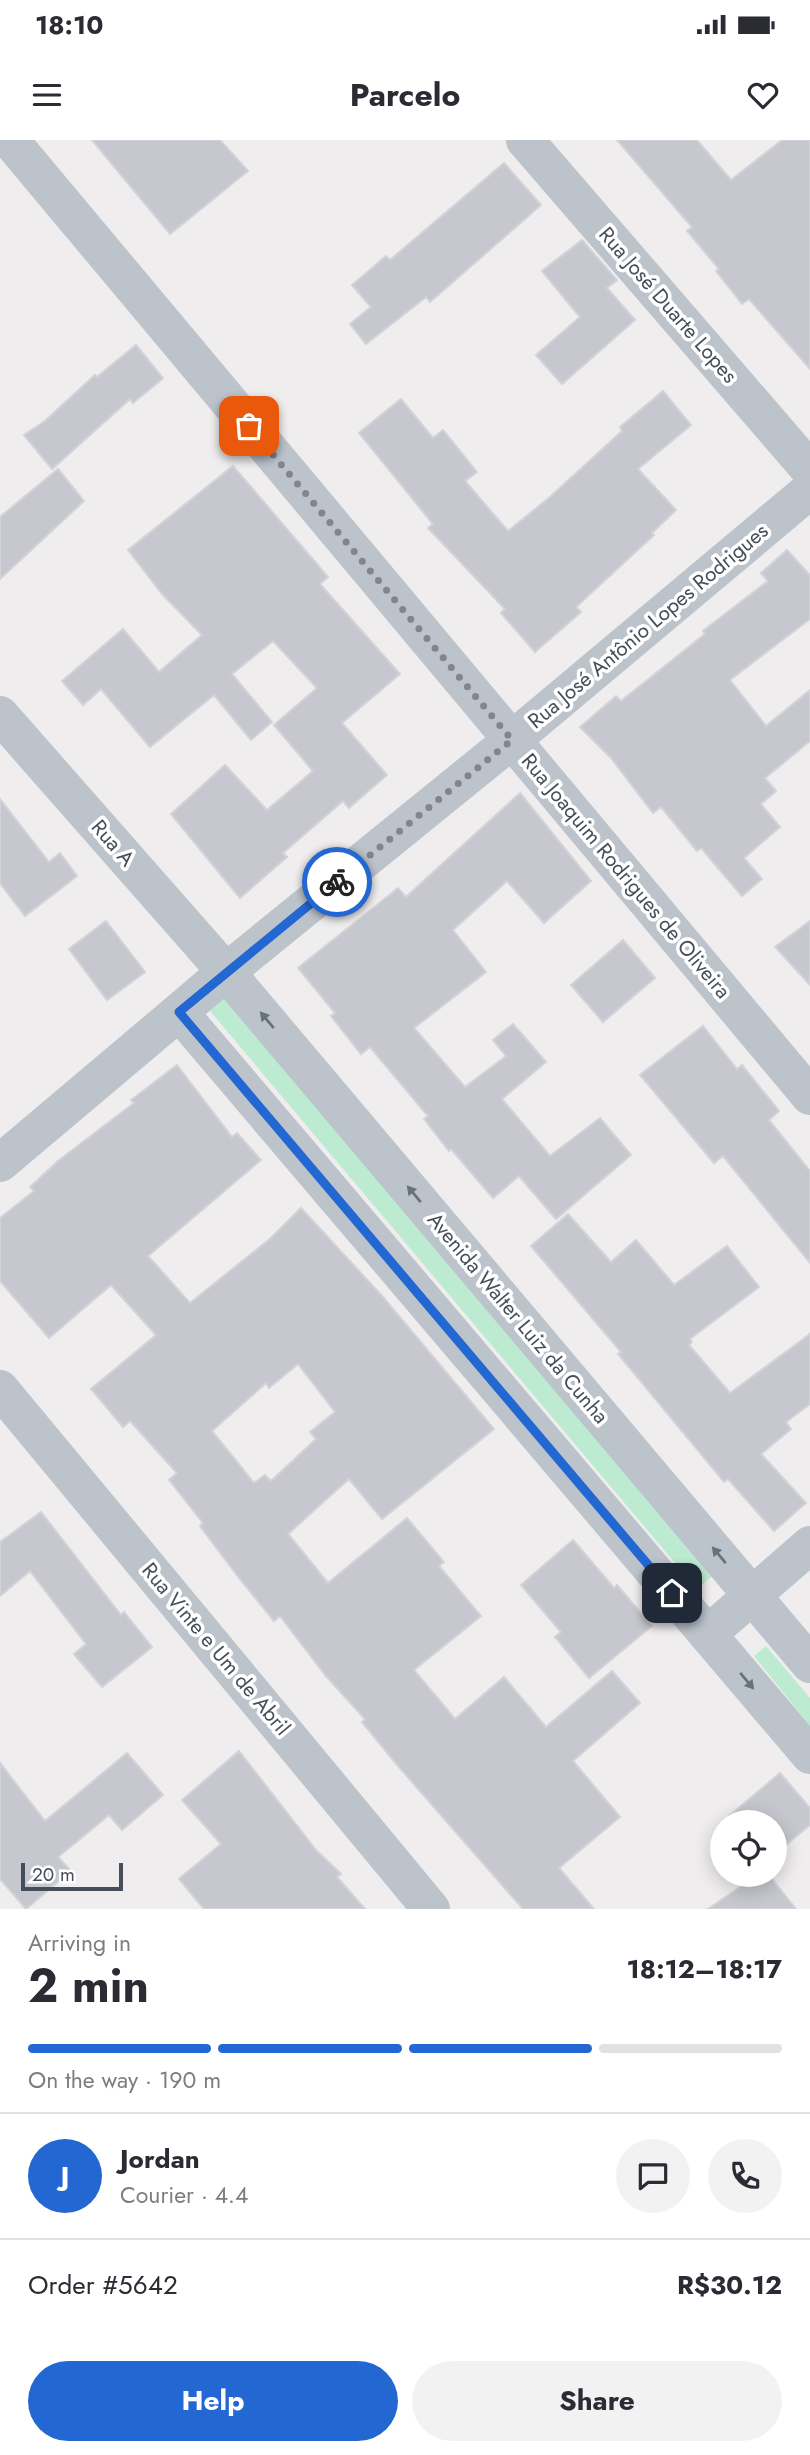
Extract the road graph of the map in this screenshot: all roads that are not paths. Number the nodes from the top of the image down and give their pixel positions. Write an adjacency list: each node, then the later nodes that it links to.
1 (525, 140): 3 (street, Rua José Duarte Lopes)
2 (17, 151): 6 (street, Rua Joaquim Rodrigues de Oliveira)
3 (810, 470)
4 (810, 490): 6 (street, Rua José Antônio Lopes Rodrigues)
5 (0, 715): 7 (street, Rua A)
6 (512, 740): 7 (street, Rua José Antônio Lopes Rodrigues); 9 (street, Rua Joaquim Rodrigues de Oliveira)
7 (226, 972): 8 (street, Rua José Antônio Lopes Rodrigues); 13 (street, Avenida Walter Luiz da Cunha, one-way to 7)
8 (179, 1012): 10 (street, Rua José Antônio Lopes Rodrigues); 14 (street)
9 (810, 1096)
10 (0, 1163)
11 (0, 1389): 17 (street, Rua Vinte e Um de Abril)
12 (810, 1545): 13 (street)
13 (752, 1594): 14 (street); 15 (street, Avenida Walter Luiz da Cunha)
14 (708, 1634): 16 (street, one-way to 16)
15 (810, 1664)
16 (810, 1755)
17 (431, 1909)

